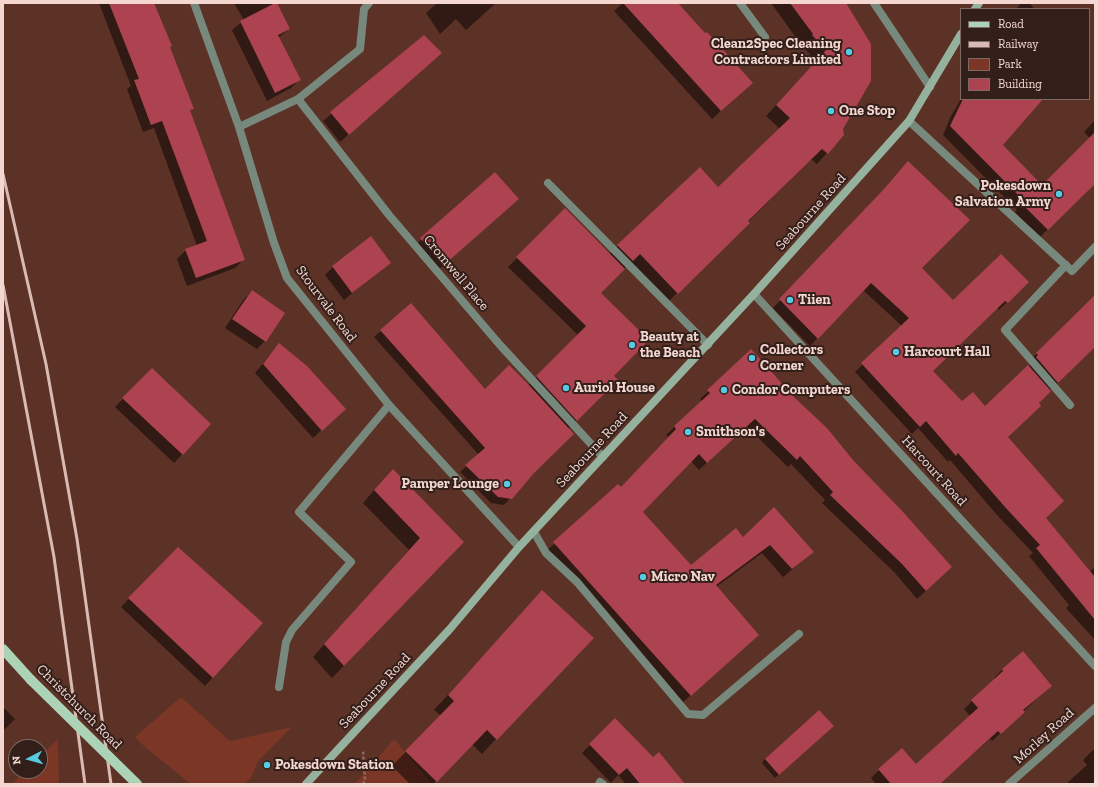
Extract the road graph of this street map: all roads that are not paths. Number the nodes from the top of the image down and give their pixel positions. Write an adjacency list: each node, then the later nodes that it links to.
1 (194, 3): 10 (street, Stourvale Road)
2 (740, 3): 6 (street)
3 (874, 3): 7 (street)
4 (364, 5): 8 (street)
5 (960, 36): 7 (street, Seabourne Road)
6 (765, 37)
7 (930, 86): 9 (street, Seabourne Road)
8 (298, 99): 10 (street); 18 (street, Cromwell Place)
9 (909, 121): 13 (street); 14 (street, Seabourne Road)
10 (239, 127): 16 (street, Stourvale Road)
11 (548, 183): 15 (street)
12 (1095, 247): 13 (street)
13 (1066, 265): 17 (street)
14 (754, 294): 15 (street, Seabourne Road); 23 (street, Harcourt Road)
15 (708, 345): 18 (street, Seabourne Road)
16 (389, 405): 20 (street, Stourvale Road); 24 (street)
17 (1070, 405)
18 (603, 457): 19 (street, Seabourne Road)
19 (534, 532): 20 (street, Seabourne Road); 21 (street)
20 (519, 548): 27 (street, Seabourne Road)
21 (799, 634)
22 (3, 649): 26 (main road, Christchurch Road, bridge)
23 (1095, 666)
24 (279, 687)
25 (1095, 708): 30 (street, Morley Road)
26 (137, 784)
27 (306, 784)
28 (599, 784): 29 (street)
29 (603, 784)
30 (1009, 784)

